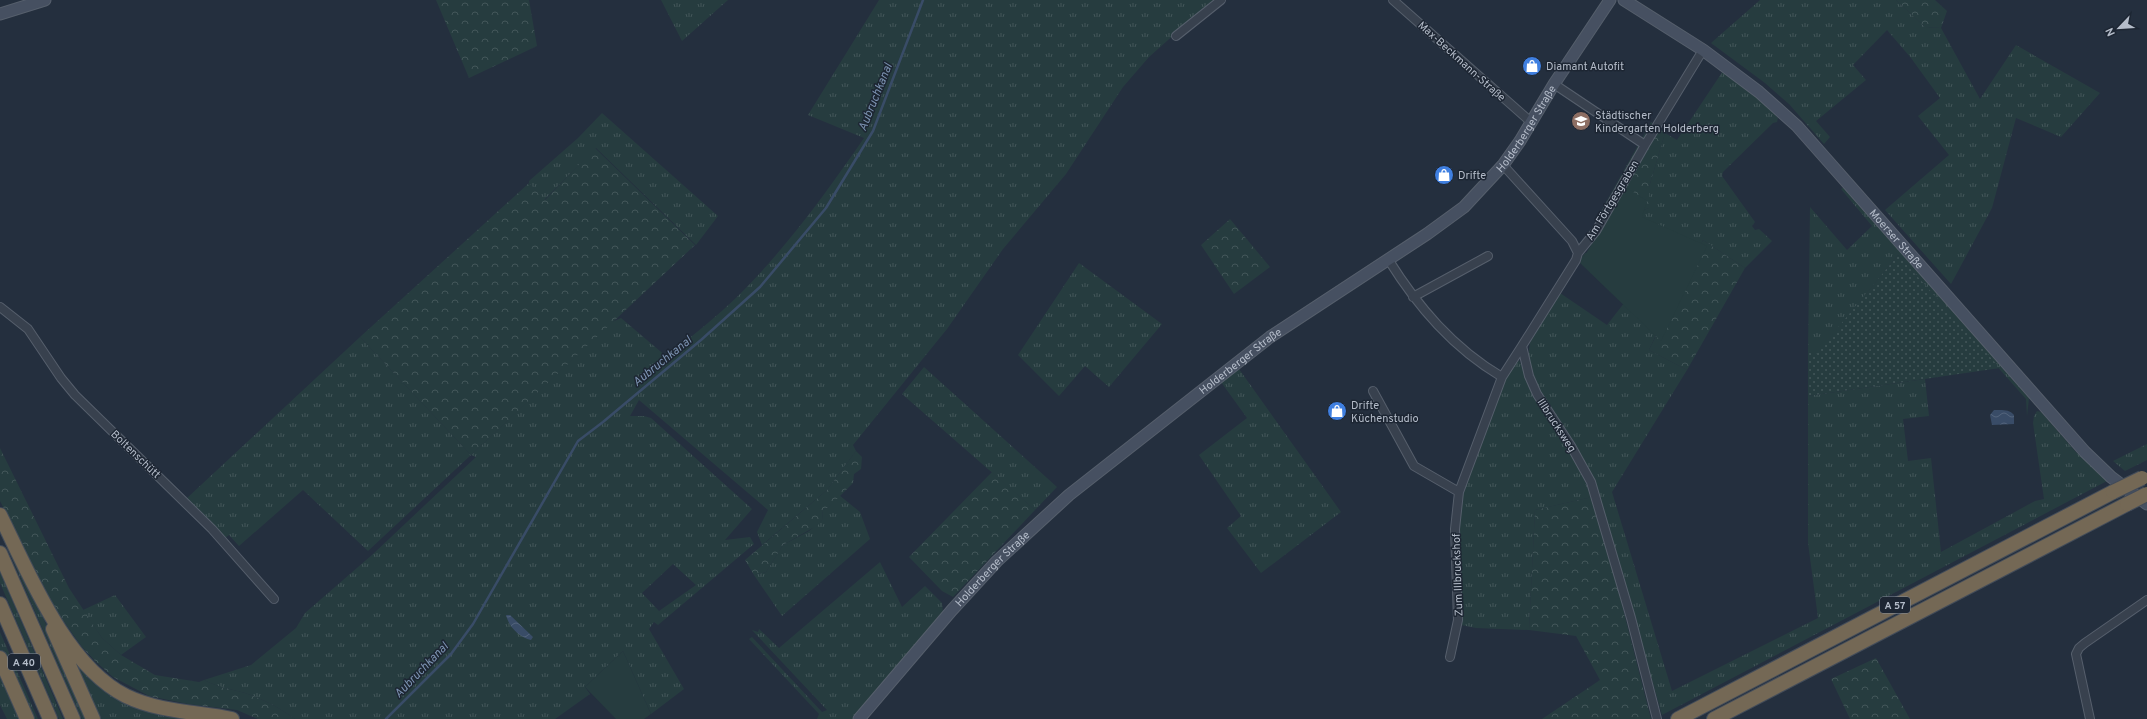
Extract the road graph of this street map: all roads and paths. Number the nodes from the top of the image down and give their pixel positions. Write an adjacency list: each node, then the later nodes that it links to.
1 (45, 0): 6 (main road)
2 (1221, 0): 7 (street)
3 (1393, 0): 10 (street, Max-Beckmann-Straße)
4 (1610, 0): 9 (main road, Holderberger Straße)
5 (1624, 0): 8 (main road, Moerser Straße)
6 (0, 14)
7 (1176, 36)
8 (1703, 50): 11 (street, Am Förtgesgraben); 24 (main road, Moerser Straße)
9 (1554, 84): 10 (main road, Holderberger Straße); 11 (street)
10 (1531, 122): 12 (main road, Holderberger Straße)
11 (1645, 145): 13 (street, Am Förtgesgraben)
12 (1503, 165): 13 (street); 15 (main road, Holderberger Straße)
13 (1578, 253): 18 (street)
14 (1488, 256): 16 (street)
15 (1388, 259): 16 (street); 38 (main road, Holderberger Straße)
16 (1413, 297): 19 (street)
17 (0, 307): 28 (street, Boltenschütt)
18 (1522, 346): 19 (street, Zum Illbruckshof); 39 (street, Illbrucksweg)
19 (1502, 377): 22 (street, Zum Illbruckshof)
20 (1373, 392): 22 (street)
21 (2144, 476): 40 (highway, A 57, bridge)
22 (1459, 492): 31 (street, Zum Illbruckshof)
23 (2147, 494): 41 (highway, A 57, bridge)
24 (2147, 504)
25 (0, 515): 27 (highway)
26 (0, 553): 35 (highway, A 40)
27 (24, 563): 36 (highway); 37 (highway)
28 (274, 599)
29 (2147, 600): 42 (street)
30 (0, 604): 34 (highway, A 40)
31 (1450, 657)
32 (0, 658): 33 (highway)
33 (27, 719)
34 (50, 719)
35 (73, 719)
36 (93, 719)
37 (232, 719)
38 (859, 719)
39 (1657, 719)
40 (1678, 719)
41 (1714, 719)
42 (2090, 719)

